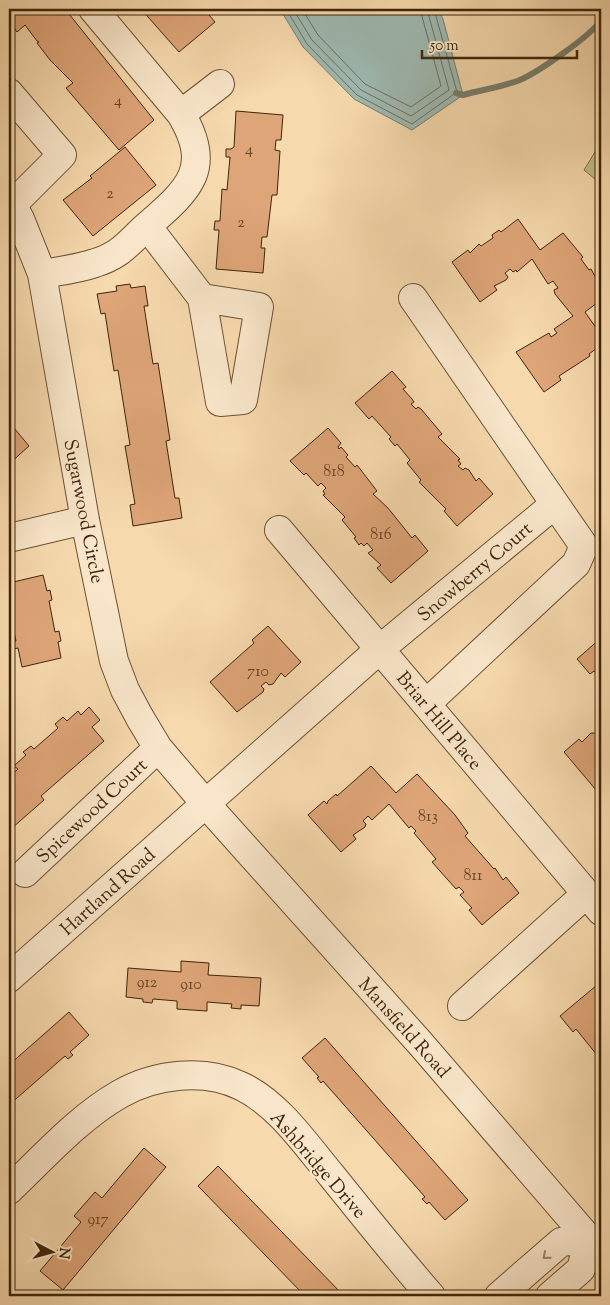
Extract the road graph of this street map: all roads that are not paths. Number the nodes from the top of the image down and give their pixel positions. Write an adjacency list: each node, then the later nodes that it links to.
1 (93, 9): 4 (street)
2 (220, 84): 4 (street)
3 (9, 93): 5 (street)
4 (181, 114): 6 (street)
5 (10, 202): 7 (street, Sugarwood Circle)
6 (148, 226): 7 (street); 8 (street)
7 (42, 274): 11 (street, Sugarwood Circle)
8 (202, 298)
9 (413, 298): 10 (street)
10 (555, 504): 14 (street, Snowberry Court); 15 (street)
11 (85, 520): 13 (street); 16 (street, Sugarwood Circle)
12 (279, 530): 14 (street, Briar Hill Place)
13 (9, 538)
14 (380, 650): 15 (street, Briar Hill Place); 17 (street, Snowberry Court)
15 (427, 704): 19 (street, Briar Hill Place)
16 (158, 748): 17 (street, Sugarwood Circle); 18 (street, Spicewood Court)
17 (204, 803): 20 (street, Hartland Road); 23 (street, Mansfield Road)
18 (25, 873)
19 (594, 902): 21 (street)
20 (9, 978)
21 (462, 1006)
22 (9, 1190): 24 (street, Ashbridge Drive)
23 (597, 1240): 25 (street, one-way to 25); 26 (street)
24 (431, 1296)
25 (499, 1296)
26 (550, 1296)

